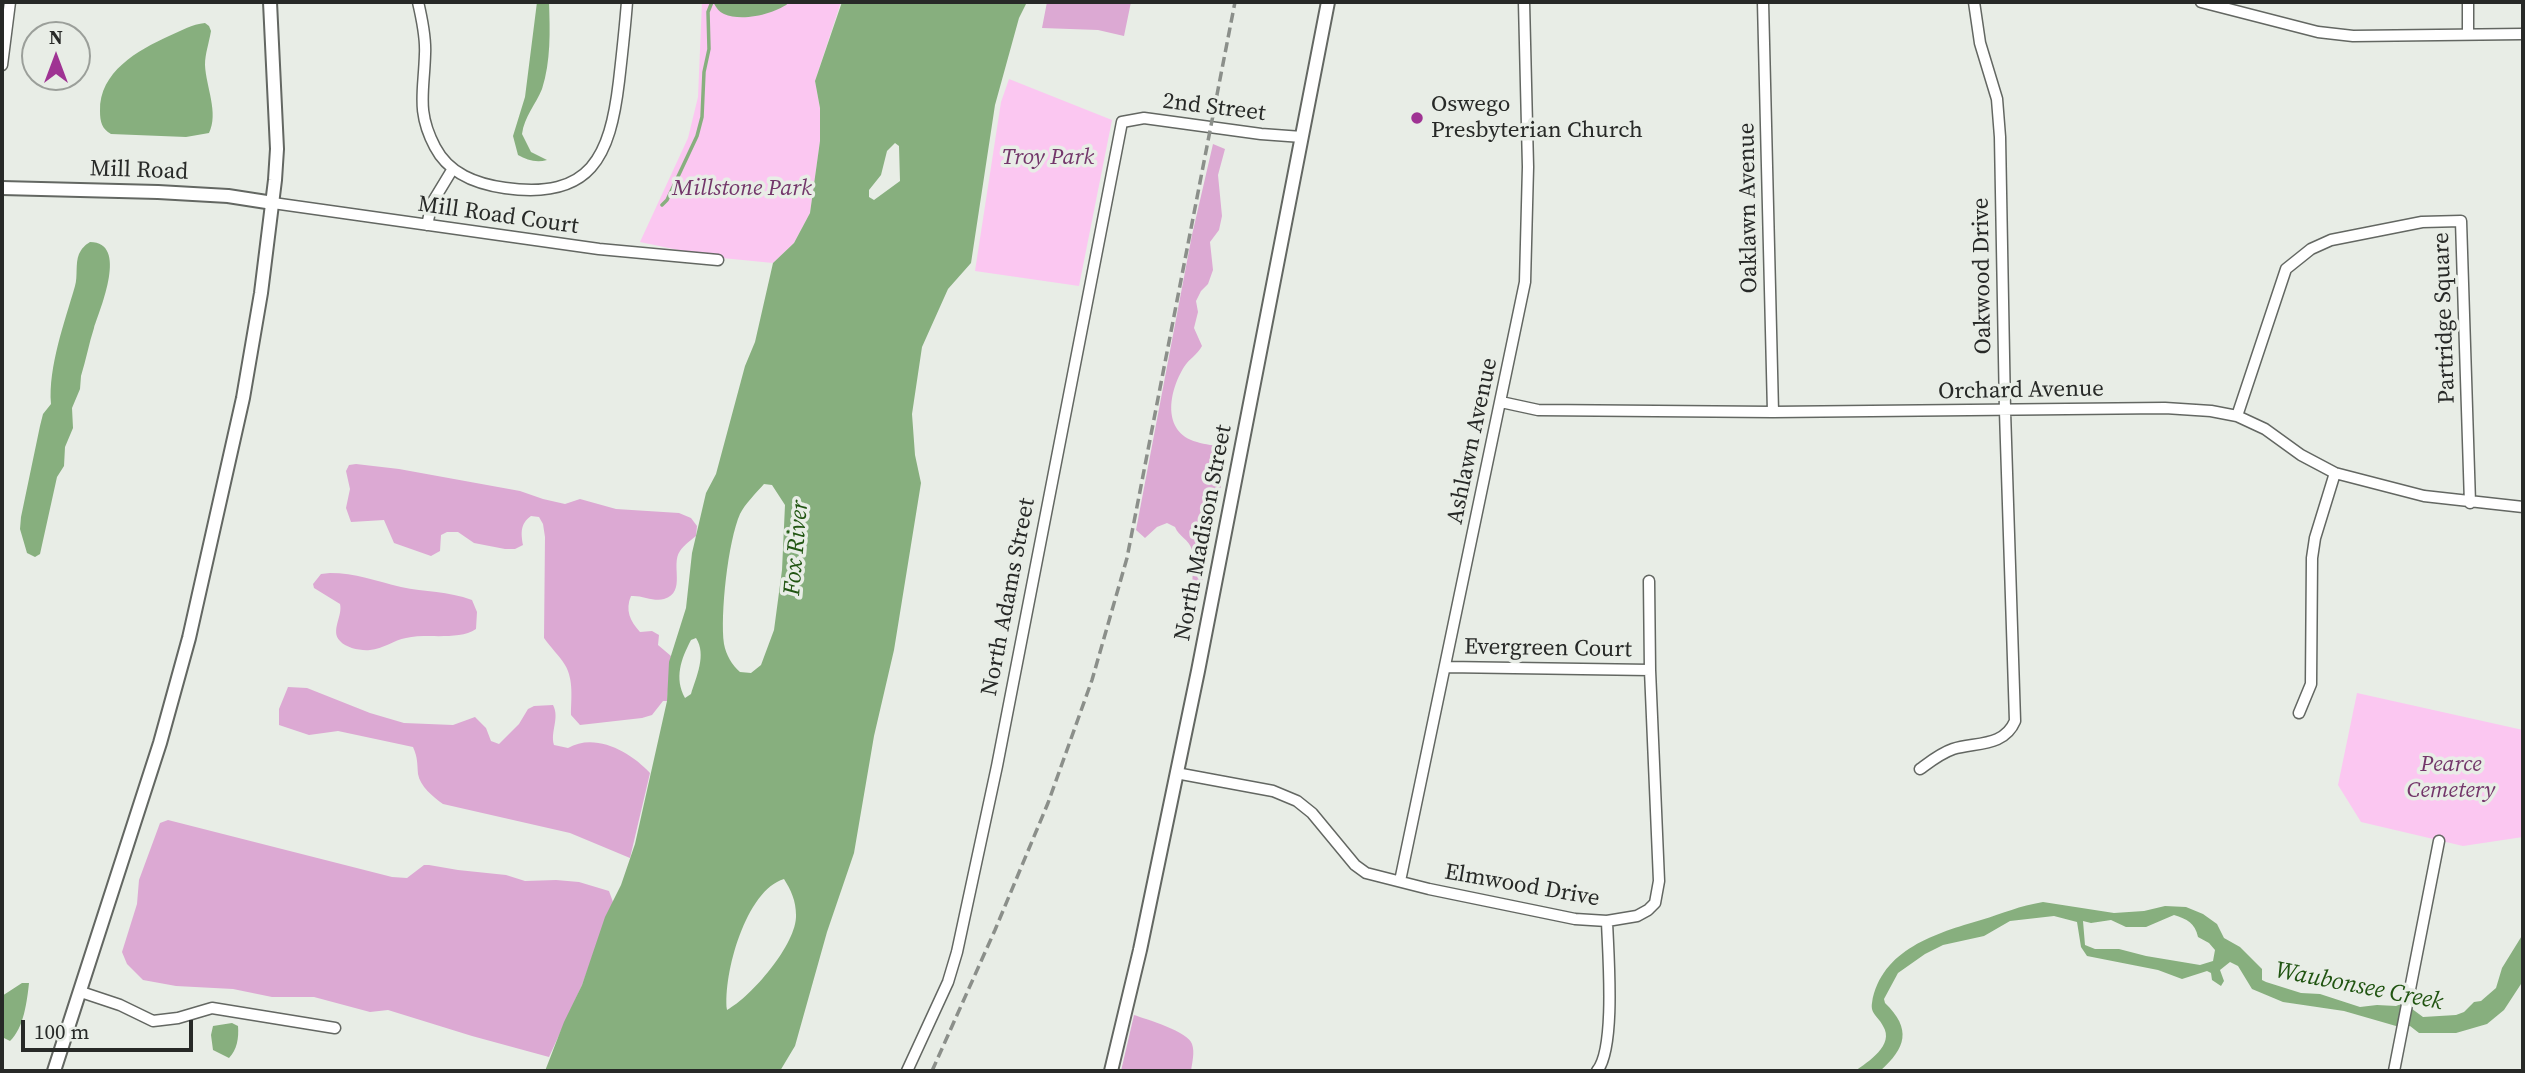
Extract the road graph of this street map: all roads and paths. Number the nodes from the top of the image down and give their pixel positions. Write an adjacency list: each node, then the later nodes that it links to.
1 (10, 2): 13 (street)
2 (270, 2): 18 (street)
3 (418, 2): 16 (street)
4 (628, 2): 16 (street)
5 (1328, 2): 15 (street, North Madison Street)
6 (1524, 2): 21 (street, Ashlawn Avenue)
7 (1763, 2): 23 (street, Oaklawn Avenue)
8 (1974, 2): 22 (street, Oakwood Drive)
9 (2201, 2): 11 (street)
10 (2468, 2): 11 (street)
11 (2468, 34): 12 (street)
12 (2523, 34)
13 (2, 65)
14 (1122, 122): 15 (street, 2nd Street); 40 (street, North Adams Street)
15 (1302, 137): 33 (street, North Madison Street)
16 (452, 170): 19 (street)
17 (2, 188): 18 (street, Mill Road)
18 (273, 203): 19 (street, Mill Road Court); 37 (street)
19 (426, 225): 20 (street, Mill Road Court)
20 (718, 260)
21 (1501, 402): 23 (street, Orchard Avenue); 29 (street, Ashlawn Avenue)
22 (2005, 411): 23 (street, Orchard Avenue); 24 (street, Orchard Avenue); 32 (street, Oakwood Drive)
23 (1773, 412)
24 (2237, 416): 25 (street, Orchard Avenue); 26 (street, Partridge Square)
25 (2335, 473): 26 (street, Orchard Avenue); 31 (street)
26 (2470, 503): 27 (street, Orchard Avenue)
27 (2523, 507)
28 (1649, 582): 30 (street, Elmwood Drive)
29 (1446, 667): 30 (street, Evergreen Court); 35 (street, Ashlawn Avenue)
30 (1650, 670): 36 (street, Elmwood Drive)
31 (2299, 713)
32 (1920, 769)
33 (1176, 773): 35 (street, Elmwood Drive); 41 (street, North Madison Street)
34 (2439, 841): 43 (street)
35 (1400, 881): 36 (street, Elmwood Drive)
36 (1607, 920): 42 (street)
37 (81, 992): 38 (street); 39 (street)
38 (335, 1028)
39 (54, 1071)
40 (907, 1071)
41 (1111, 1071)
42 (1597, 1071)
43 (2394, 1071)

